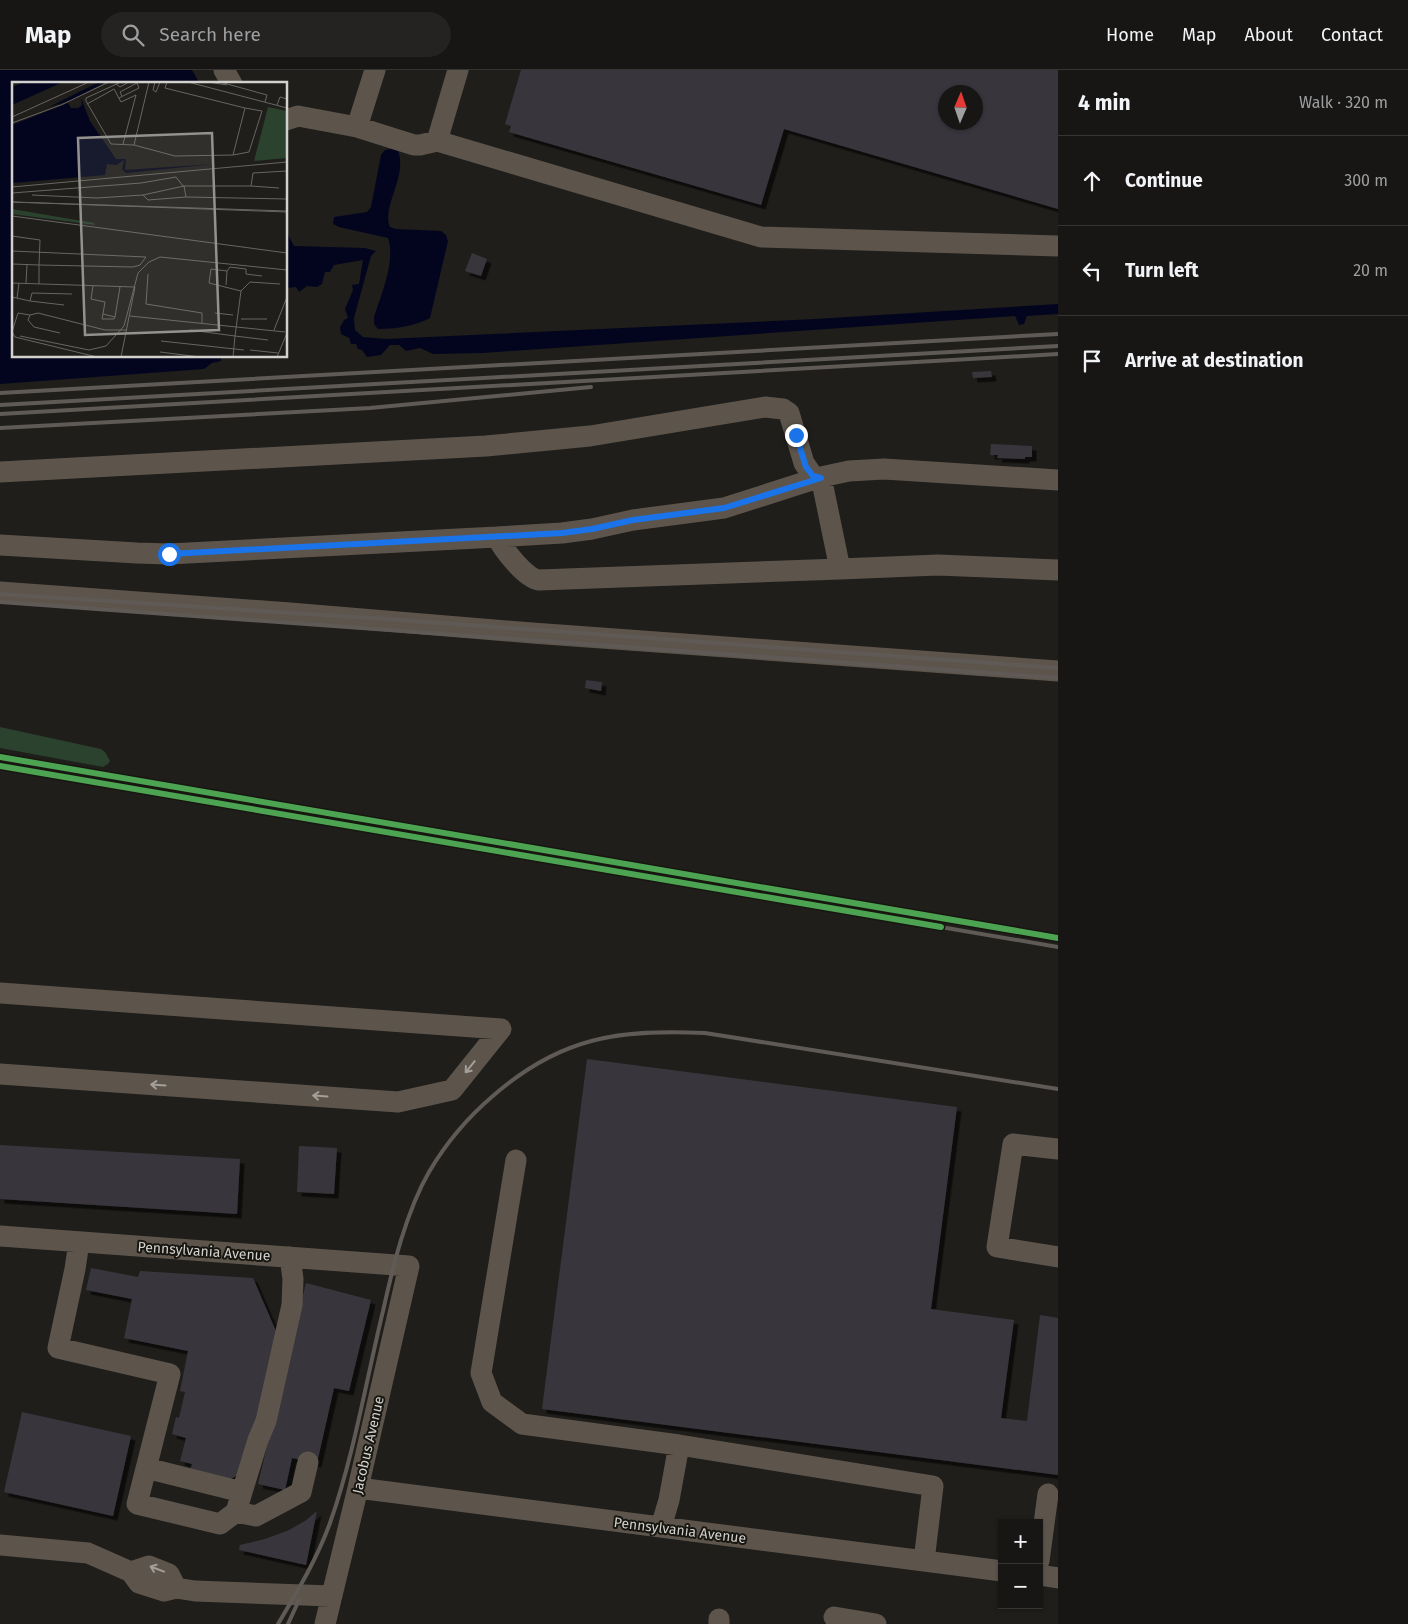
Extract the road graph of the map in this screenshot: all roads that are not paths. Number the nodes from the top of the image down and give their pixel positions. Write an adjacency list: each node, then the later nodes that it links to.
1 (224, 70): 4 (street)
2 (375, 70): 6 (street)
3 (458, 70): 7 (street)
4 (231, 82)
5 (288, 119): 6 (street)
6 (357, 127): 7 (street)
7 (437, 141): 8 (street)
8 (1058, 246)
9 (0, 472): 10 (street)
10 (821, 478): 11 (street); 12 (street); 14 (street)
11 (1058, 480)
12 (496, 537): 13 (street); 14 (street)
13 (0, 545)
14 (840, 568): 15 (street)
15 (1058, 570)
16 (0, 592): 17 (street)
17 (1058, 671)
18 (0, 993): 19 (street, one-way to 19)
19 (0, 1074)
20 (1058, 1149): 25 (street)
21 (516, 1160): 27 (street)
22 (0, 1236): 23 (street, Pennsylvania Avenue)
23 (79, 1242): 24 (street, Pennsylvania Avenue); 29 (street)
24 (290, 1257): 26 (street, Pennsylvania Avenue); 32 (street)
25 (1058, 1257)
26 (409, 1266): 30 (street, Jacobus Avenue)
27 (679, 1445): 34 (street); 36 (street)
28 (308, 1462): 32 (street)
29 (146, 1468): 32 (street); 32 (street)
30 (358, 1488): 34 (street, Pennsylvania Avenue); 40 (street, Jacobus Avenue)
31 (1045, 1494): 33 (street)
32 (239, 1502)
33 (1043, 1519)
34 (661, 1528): 36 (street, Pennsylvania Avenue)
35 (0, 1546): 40 (street)
36 (924, 1560): 37 (street, Pennsylvania Avenue)
37 (998, 1569)
38 (1043, 1576): 39 (street)
39 (1058, 1578)
40 (332, 1596): 42 (street, Jacobus Avenue)
41 (834, 1617): 43 (street)
42 (325, 1624)
43 (876, 1624)

